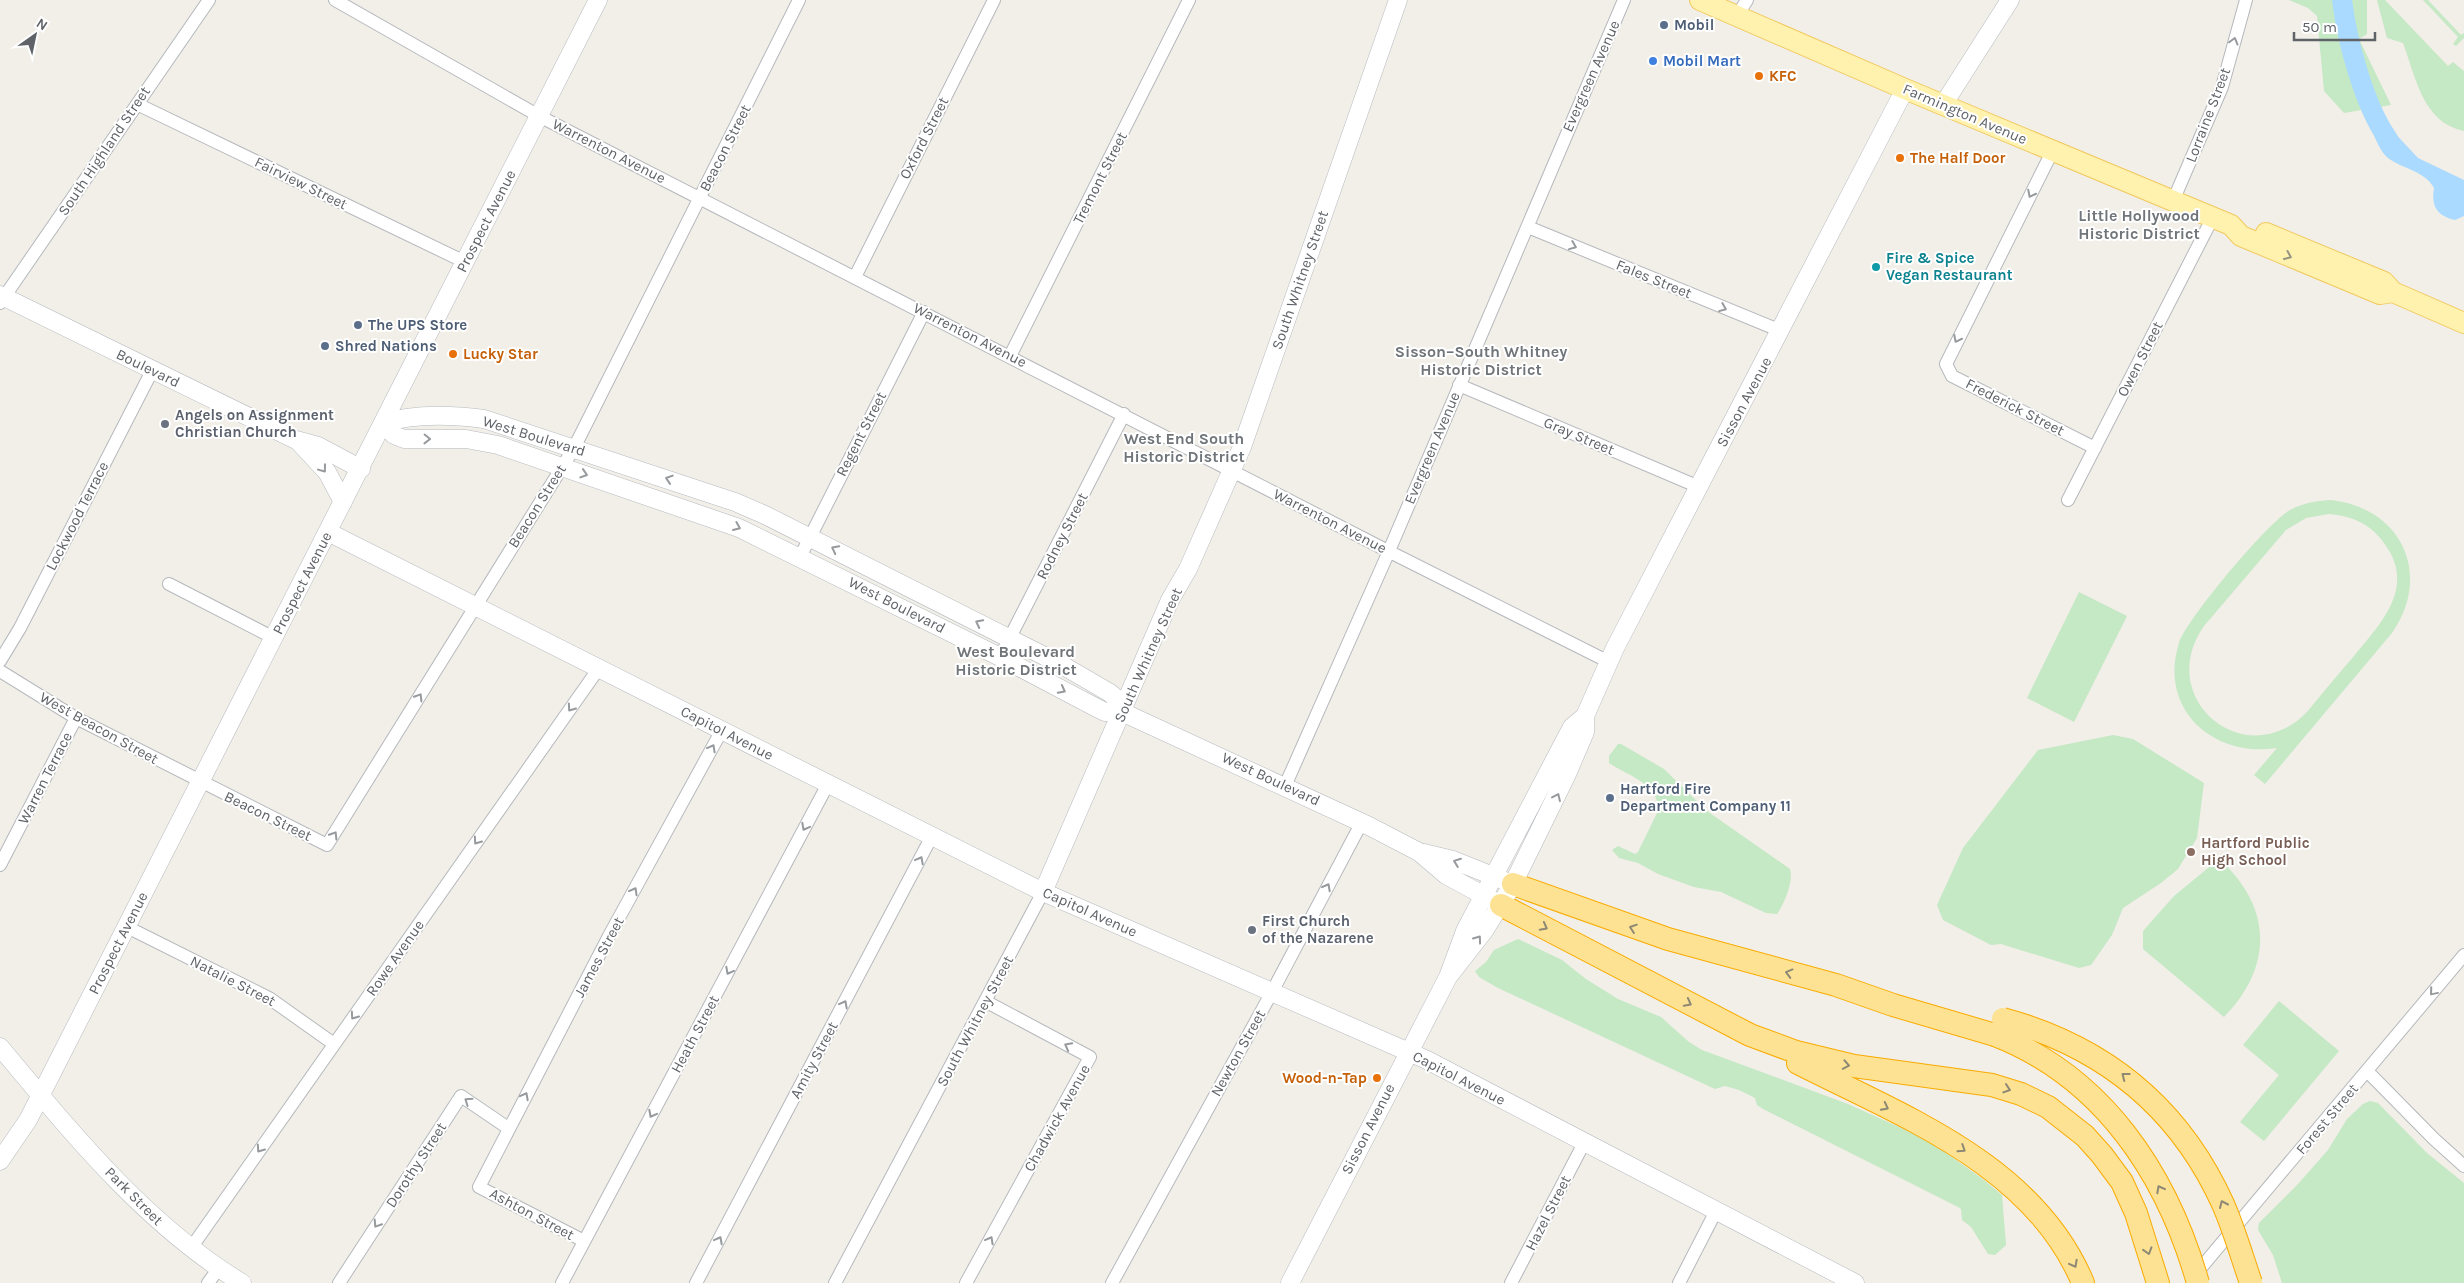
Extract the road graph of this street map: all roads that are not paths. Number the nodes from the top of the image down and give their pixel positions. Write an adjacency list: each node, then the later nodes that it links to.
1 (209, 0): 14 (street, South Highland Street)
2 (335, 0): 16 (street, Warrenton Avenue)
3 (598, 0): 16 (main road, Prospect Avenue)
4 (799, 0): 18 (street, Beacon Street)
5 (994, 0): 23 (street, Oxford Street)
6 (1190, 0): 28 (street, Tremont Street)
7 (1398, 0): 38 (main road, South Whitney Street)
8 (1624, 0): 21 (street, Evergreen Avenue)
9 (1700, 0): 12 (main road, Farmington Avenue)
10 (2010, 0): 15 (main road)
11 (2246, 0): 19 (street, Lorraine Street, one-way to 11)
12 (1742, 8): 13 (main road, Farmington Avenue)
13 (1905, 89): 15 (main road, Farmington Avenue); 27 (main road, Sisson Avenue)
14 (137, 104): 22 (street, Fairview Street); 24 (street, South Highland Street)
15 (1943, 105): 17 (main road, Farmington Avenue)
16 (539, 116): 18 (street, Warrenton Avenue); 22 (main road, Prospect Avenue)
17 (2053, 150): 19 (main road, Farmington Avenue); 35 (street, Frederick Street, one-way to 35)
18 (700, 197): 23 (street, Warrenton Avenue); 34 (street, Beacon Street)
19 (2173, 201): 20 (main road, Farmington Avenue)
20 (2222, 221): 26 (main road, Farmington Avenue); 35 (street, Owen Street)
21 (1528, 227): 27 (street, Fales Street, one-way to 27); 30 (street, Evergreen Avenue)
22 (465, 262): 32 (main road, Prospect Avenue)
23 (855, 277): 25 (street, Warrenton Avenue)
24 (2, 298): 29 (main road, Boulevard)
25 (924, 312): 28 (street, Warrenton Avenue); 45 (street, Regent Street)
26 (2464, 323)
27 (1781, 331): 39 (main road, Sisson Avenue)
28 (1010, 356): 31 (street, Warrenton Avenue)
29 (152, 370): 33 (main road, Boulevard); 53 (street, Lockwood Terrace)
30 (1459, 385): 39 (street, Gray Street); 46 (street, Evergreen Avenue)
31 (1124, 414): 38 (street, Warrenton Avenue); 51 (street, Rodney Street)
32 (384, 423): 34 (main road, West Boulevard); 36 (main road, West Boulevard, one-way to 36); 37 (main road, Prospect Avenue)
33 (296, 440): 37 (main road, Boulevard); 42 (main road, Boulevard, one-way to 42)
34 (574, 448): 36 (street, Beacon Street); 40 (main road, West Boulevard, one-way to 34)
35 (2095, 448): 41 (street, Owen Street)
36 (562, 467): 43 (main road, West Boulevard, one-way to 43); 49 (street, Beacon Street)
37 (361, 469): 42 (main road, Prospect Avenue)
38 (1232, 470): 46 (street, Warrenton Avenue); 57 (main road, South Whitney Street)
39 (1699, 487): 54 (main road, Sisson Avenue)
40 (695, 488): 43 (main road); 45 (main road, West Boulevard)
41 (2068, 500)
42 (343, 502): 44 (main road, Prospect Avenue)
43 (687, 509): 47 (main road, West Boulevard, one-way to 47)
44 (328, 532): 49 (main road, Capitol Avenue); 50 (main road, Prospect Avenue)
45 (810, 537): 47 (street, Regent Street); 51 (main road, West Boulevard, one-way to 45)
46 (1388, 552): 54 (street, Warrenton Avenue); 65 (street, Evergreen Avenue)
47 (800, 557): 52 (main road, West Boulevard)
48 (169, 584): 50 (street)
49 (475, 606): 55 (main road, Capitol Avenue); 63 (street, Beacon Street, one-way to 49)
50 (274, 638): 63 (main road, Prospect Avenue)
51 (1010, 639): 52 (street, Rodney Street); 57 (main road, West Boulevard)
52 (1000, 657): 57 (main road, West Boulevard, one-way to 57)
53 (0, 661)
54 (1609, 662): 58 (main road, Sisson Avenue)
55 (599, 668): 60 (main road, Capitol Avenue); 79 (street, Rowe Avenue, one-way to 79)
56 (0, 671): 59 (street, West Beacon Street)
57 (1122, 712): 65 (main road, West Boulevard); 71 (main road, South Whitney Street)
58 (1585, 716): 61 (main road, Sisson Avenue); 62 (main road, Sisson Avenue)
59 (76, 718): 63 (street, West Beacon Street); 69 (street, Warren Terrace)
60 (722, 730): 64 (main road, Capitol Avenue); 84 (street, James Street, one-way to 60)
61 (1551, 766): 62 (main road); 70 (main road, Sisson Avenue)
62 (1567, 774): 70 (main road, Sisson Avenue, one-way to 62)
63 (200, 782): 73 (main road, Prospect Avenue)
64 (828, 784): 67 (main road, Capitol Avenue); 90 (street, Heath Street, one-way to 90)
65 (1286, 786): 66 (main road, West Boulevard)
66 (1362, 822): 68 (main road, West Boulevard); 75 (street, Newton Street, one-way to 66)
67 (932, 836): 71 (main road, Capitol Avenue); 97 (street, Amity Street, one-way to 67)
68 (1418, 852): 70 (main road, West Boulevard, one-way to 68); 72 (main road, West Boulevard)
69 (0, 865)
70 (1503, 880): 72 (main road, Sisson Avenue); 77 (highway, one-way to 70)
71 (1043, 892): 75 (main road, Capitol Avenue); 76 (street, South Whitney Street)
72 (1492, 900): 78 (highway, one-way to 78); 81 (main road, Sisson Avenue)
73 (127, 927): 79 (street, Natalie Street); 83 (main road, Prospect Avenue)
74 (2464, 955): 82 (street, Forest Street, one-way to 82)
75 (1272, 992): 81 (main road, Capitol Avenue); 100 (street, Newton Street)
76 (985, 1001): 98 (street, South Whitney Street); 99 (street, Chadwick Avenue, one-way to 76)
77 (1999, 1027): 108 (highway, one-way to 77, bridge); 109 (highway, one-way to 77, bridge)
78 (1750, 1035): 105 (highway, one-way to 105); 106 (highway, one-way to 106)
79 (334, 1044): 91 (street, Rowe Avenue, one-way to 91)
80 (0, 1047): 83 (main road, Park Street)
81 (1409, 1052): 85 (main road, Capitol Avenue); 101 (main road, Sisson Avenue)
82 (2367, 1071): 87 (street); 107 (street, Forest Street)
83 (40, 1094): 86 (main road, Prospect Avenue); 91 (main road, Park Street)
84 (508, 1128): 88 (street, James Street); 95 (street, Dorothy Street, one-way to 95)
85 (1584, 1143): 89 (main road, Capitol Avenue); 102 (street, Hazel Street)
86 (0, 1161)
87 (2464, 1166)
88 (479, 1187): 90 (street, Ashton Street)
89 (1716, 1212): 103 (street); 104 (main road, Capitol Avenue)
90 (584, 1241): 96 (street, Heath Street)
91 (190, 1248): 92 (main road, Park Street)
92 (219, 1268): 93 (street); 94 (main road, Park Street)
93 (208, 1283)
94 (242, 1283)
95 (339, 1283)
96 (562, 1283)
97 (696, 1283)
98 (835, 1283)
99 (966, 1283)
100 (1112, 1283)
101 (1290, 1283)
102 (1511, 1283)
103 (1679, 1283)
104 (1853, 1283)
105 (2083, 1283)
106 (2158, 1283)
107 (2190, 1283)
108 (2198, 1283)
109 (2251, 1283)

